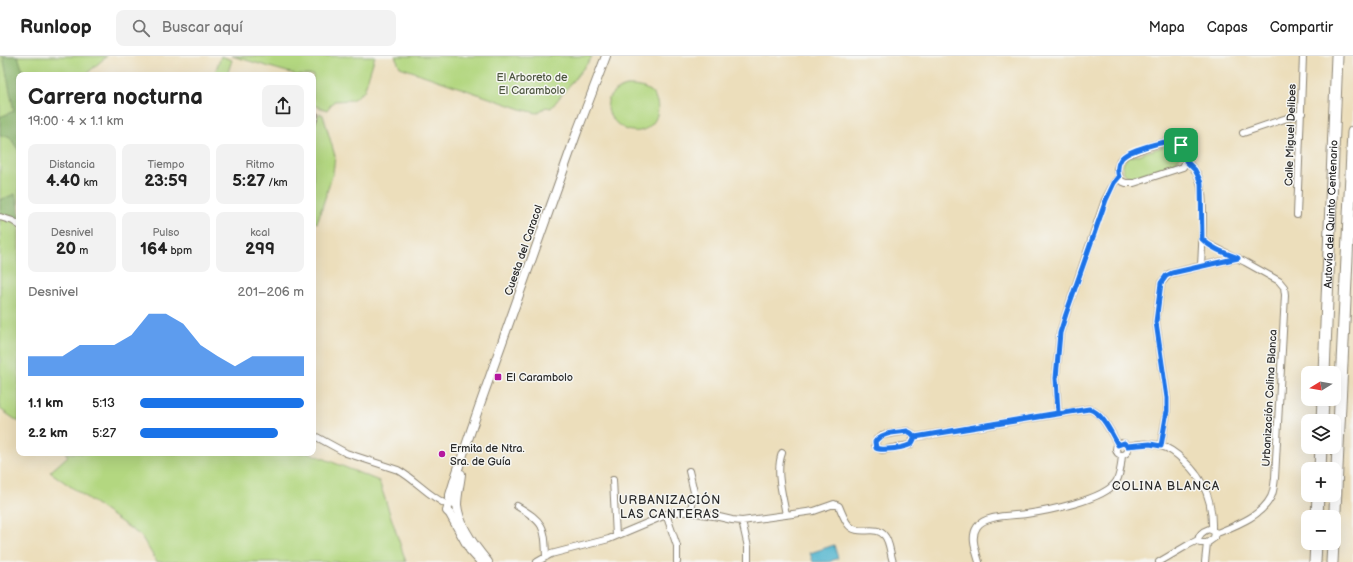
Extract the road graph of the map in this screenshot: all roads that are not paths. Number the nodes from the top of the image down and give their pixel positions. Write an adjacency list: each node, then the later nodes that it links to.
1 (606, 56): 28 (main road, Cuesta del Caracol)
2 (1303, 56): 4 (street, Calle Miguel Delibes)
3 (1337, 56): 16 (highway, Autovía del Quinto Centenario)
4 (1302, 113): 6 (street); 10 (street, Calle Miguel Delibes)
5 (1353, 132): 9 (highway, Autovía del Quinto Centenario)
6 (1243, 133)
7 (1186, 161): 8 (street); 8 (street); 13 (street)
8 (1119, 177): 17 (street)
9 (1351, 212): 29 (highway, Autovía del Quinto Centenario)
10 (1297, 215)
11 (0, 217): 12 (street)
12 (16, 224)
13 (1202, 239): 14 (street, Urbanización Colina Blanca); 15 (street)
14 (1238, 258): 15 (street); 34 (street, Urbanización Colina Blanca)
15 (1201, 266): 22 (street)
16 (1324, 366)
17 (1058, 413): 19 (street); 20 (street)
18 (316, 437): 28 (street)
19 (915, 437): 19 (street)
20 (1118, 445): 21 (street); 24 (street)
21 (1127, 446): 22 (street); 24 (street)
22 (1161, 446): 34 (street)
23 (782, 453): 32 (street)
24 (1122, 455): 47 (street)
25 (689, 471): 30 (street)
26 (613, 480): 35 (street)
27 (517, 506): 40 (street)
28 (452, 508): 41 (main road); 42 (main road, Cuesta del Caracol)
29 (1335, 510)
30 (691, 512): 31 (street); 33 (street)
31 (666, 514): 35 (street); 44 (street)
32 (786, 515): 33 (street); 46 (street)
33 (742, 521): 45 (street)
34 (1214, 532): 36 (street); 37 (street)
35 (616, 536): 40 (street)
36 (1198, 540): 37 (street); 48 (street)
37 (1207, 543): 49 (street)
38 (1316, 550): 50 (highway)
39 (1333, 550): 51 (highway)
40 (546, 556): 43 (street)
41 (481, 562)
42 (488, 562)
43 (537, 562)
44 (677, 562)
45 (748, 562)
46 (892, 562)
47 (979, 562)
48 (1159, 562)
49 (1205, 562)
50 (1315, 562)
51 (1332, 562)

